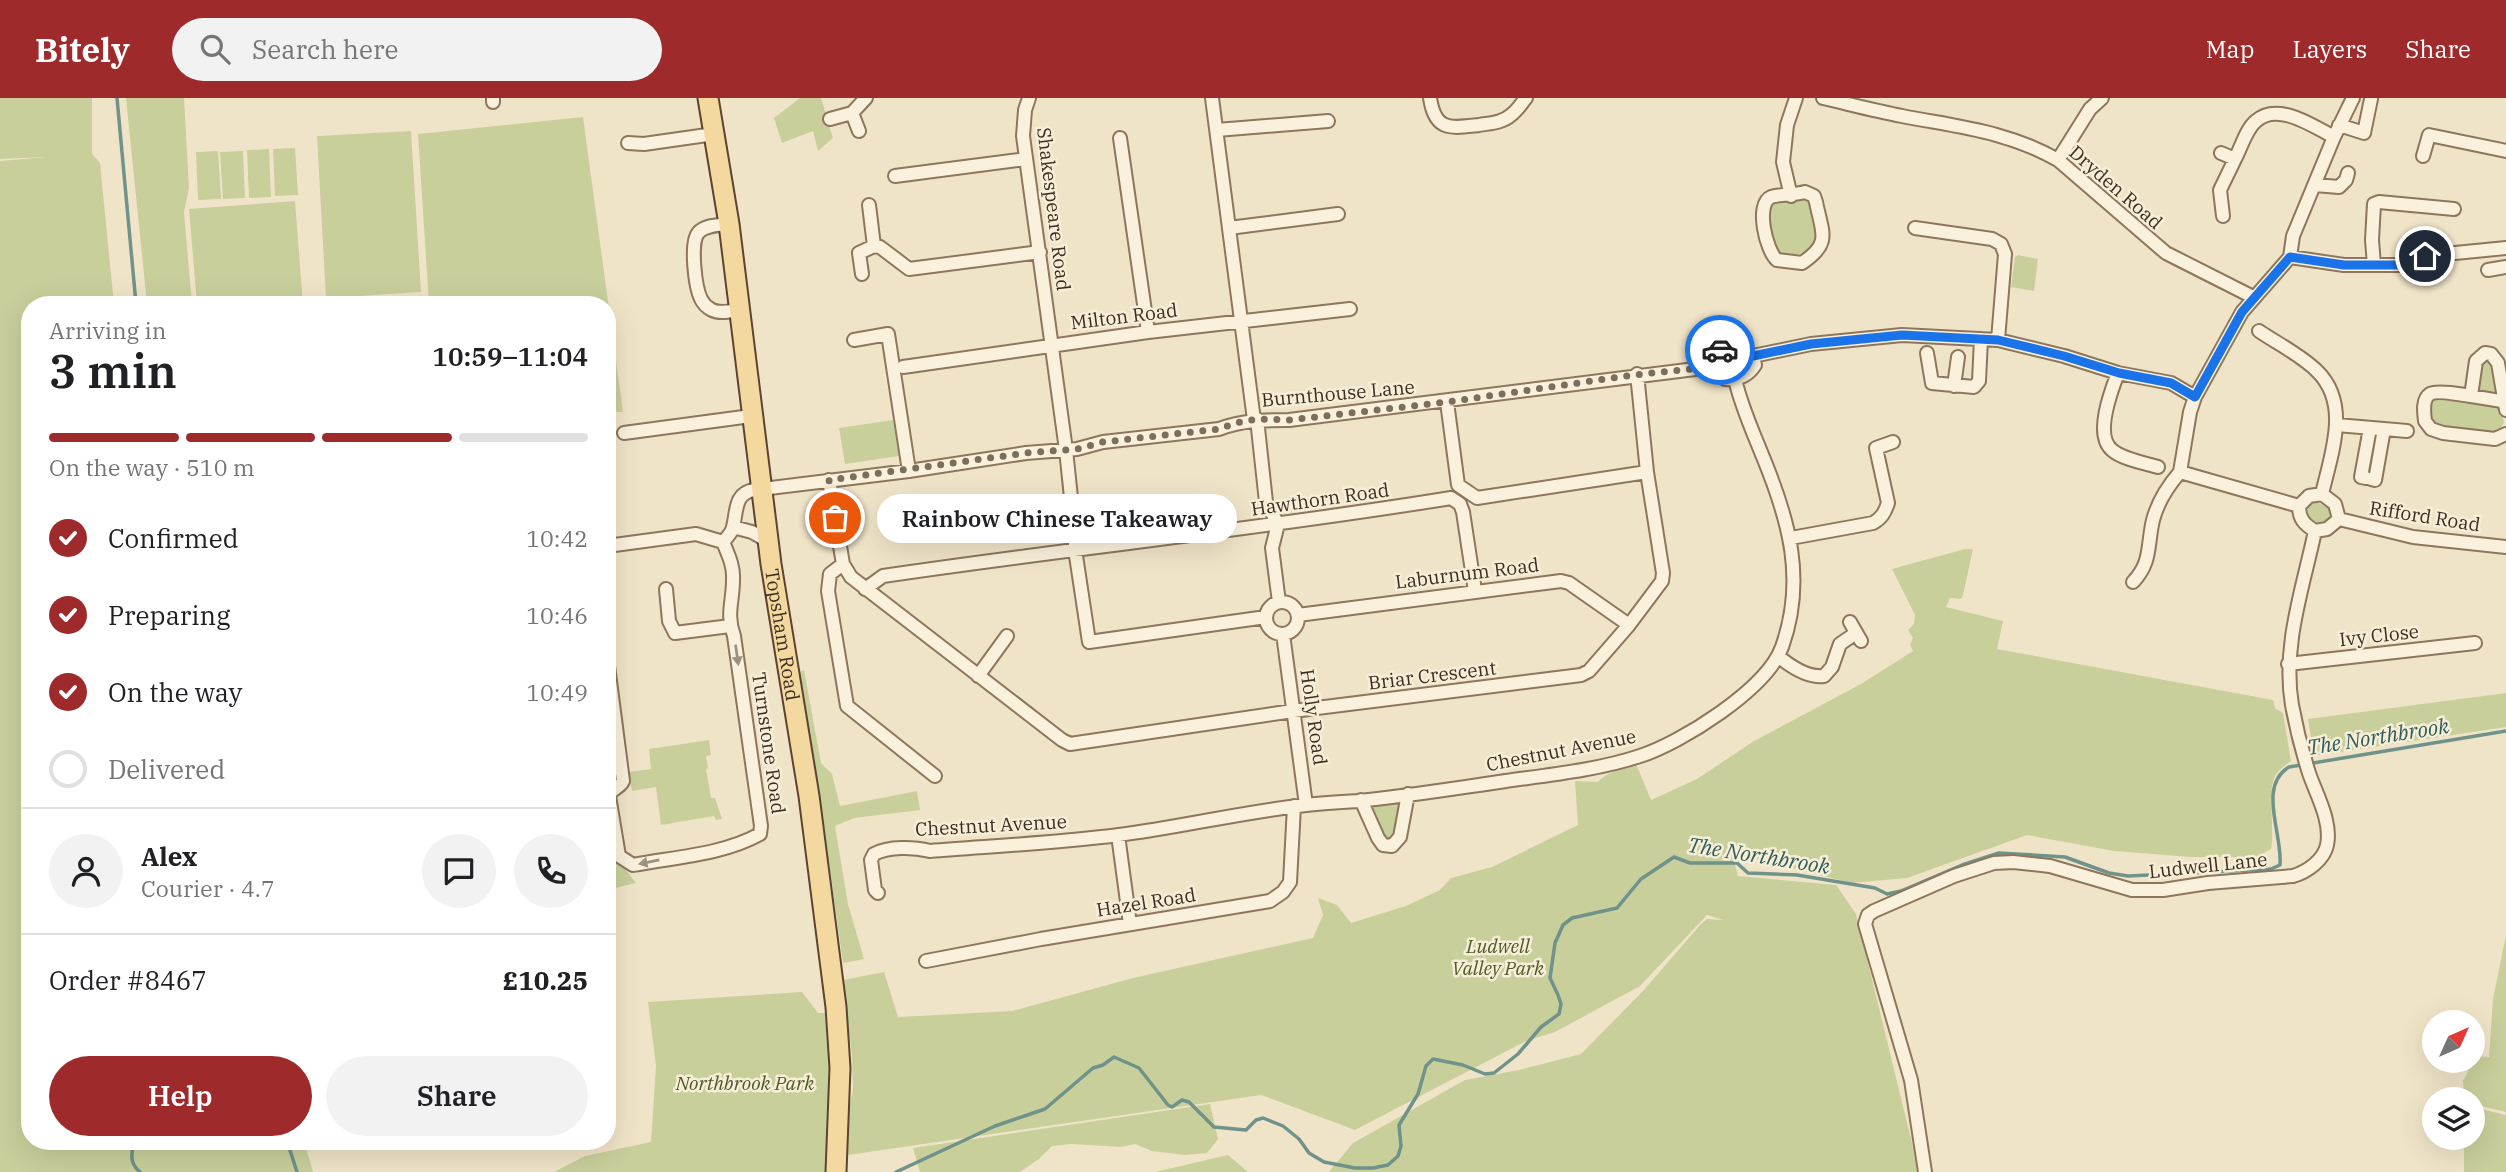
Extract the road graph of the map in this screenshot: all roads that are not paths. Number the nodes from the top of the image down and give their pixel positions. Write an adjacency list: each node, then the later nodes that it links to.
1 (708, 98): 18 (main road, Topsham Road)
2 (866, 98): 12 (street)
3 (1029, 98): 24 (street, Shakespeare Road)
4 (1212, 98): 15 (street)
5 (1430, 98): 6 (street)
6 (1526, 98)
7 (1796, 98): 30 (street)
8 (1823, 98): 26 (street, Dryden Road)
9 (2102, 98): 26 (street)
10 (2353, 98): 17 (street)
11 (2371, 99): 17 (street)
12 (852, 113): 13 (street); 16 (street)
13 (830, 119)
14 (1328, 121): 15 (street)
15 (1217, 130): 36 (street)
16 (859, 131)
17 (2337, 131): 25 (street); 29 (street)
18 (714, 134): 20 (street); 35 (main road, Topsham Road)
19 (1120, 138): 51 (street)
20 (628, 143)
21 (2506, 151): 23 (street)
22 (2221, 153): 25 (street)
23 (2423, 156)
24 (1026, 159): 28 (street); 40 (street, Shakespeare Road)
25 (2235, 159): 34 (street)
26 (2058, 160): 46 (street, Dryden Road)
27 (2348, 173): 29 (street)
28 (895, 176)
29 (2315, 185): 41 (street)
30 (1791, 196): 30 (street)
31 (869, 205): 38 (street)
32 (2454, 209): 42 (street)
33 (1338, 214): 36 (street)
34 (2223, 216)
35 (729, 224): 48 (main road, Topsham Road); 48 (street)
36 (1229, 228): 49 (street)
37 (1914, 228): 54 (street)
38 (874, 246): 40 (street); 45 (street)
39 (2506, 248): 42 (street)
40 (1040, 252): 55 (street, Shakespeare Road)
41 (2290, 257): 42 (street); 46 (street)
42 (2374, 265)
43 (2506, 267): 44 (street)
44 (2488, 270)
45 (862, 274)
46 (2253, 297): 66 (street)
47 (1350, 309): 49 (street, Milton Road)
48 (740, 310): 69 (main road, Topsham Road)
49 (1241, 323): 51 (street, Milton Road); 70 (street)
50 (2259, 331): 71 (street)
51 (1147, 332): 55 (street, Milton Road)
52 (1980, 339): 54 (street, Burnthouse Lane); 57 (street, Burnthouse Lane); 64 (street)
53 (854, 340): 80 (street)
54 (1998, 340): 61 (street, Burnthouse Lane)
55 (1052, 345): 60 (street, Milton Road); 78 (street, Shakespeare Road)
56 (1927, 353): 64 (street)
57 (1753, 356): 59 (street, Burnthouse Lane); 63 (street)
58 (1958, 357): 64 (street)
59 (1712, 366): 62 (street, Burnthouse Lane); 63 (street)
60 (903, 367)
61 (2119, 373): 66 (street, Burnthouse Lane); 79 (street)
62 (1637, 374): 67 (street, Burnthouse Lane); 81 (street, Briar Crescent)
63 (1735, 379): 91 (street, Chestnut Avenue)
64 (1954, 386)
65 (2471, 396): 68 (street); 68 (street); 76 (street)
66 (2195, 397): 82 (street)
67 (1447, 402): 70 (street, Burnthouse Lane); 81 (street)
68 (2505, 405)
69 (751, 416): 75 (street); 84 (main road, Topsham Road)
70 (1255, 420): 78 (street, Burnthouse Lane); 88 (street)
71 (2337, 425): 72 (street); 85 (street)
72 (2370, 428): 73 (street); 73 (street)
73 (2384, 429): 74 (street)
74 (2407, 431)
75 (624, 433)
76 (2506, 434)
77 (1894, 442): 91 (street)
78 (1066, 450): 80 (street, Burnthouse Lane); 96 (street, Shakespeare Road)
79 (2158, 467)
80 (909, 471): 83 (street, Burnthouse Lane)
81 (1647, 472): 105 (street, Briar Crescent)
82 (2180, 472): 86 (street); 98 (street)
83 (829, 480): 84 (street, Burnthouse Lane); 97 (street)
84 (761, 489): 89 (street); 92 (main road, Topsham Road)
85 (2322, 494): 86 (street); 87 (street)
86 (2299, 506): 90 (street)
87 (2339, 519): 90 (street); 95 (street, Rifford Road)
88 (1278, 524): 96 (street, Hawthorn Road); 101 (street, Hawthorn Road); 102 (street)
89 (733, 527): 92 (street); 93 (street)
90 (2315, 531): 112 (street, Ludwell Lane)
91 (1791, 538): 111 (street, Chestnut Avenue)
92 (768, 541): 126 (main road, Topsham Road)
93 (723, 542): 94 (street); 106 (street, Turnstone Road)
94 (616, 545)
95 (2506, 547)
96 (1075, 549): 100 (street, Hawthorn Road); 104 (street, Shakespeare Road)
97 (843, 564): 100 (street, Briar Crescent); 116 (street)
98 (2133, 582)
99 (666, 589): 106 (street)
100 (865, 589): 113 (street, Briar Crescent)
101 (1475, 591): 103 (street, Laburnum Road); 105 (street, Laburnum Road)
102 (1279, 602): 103 (street); 104 (street)
103 (1298, 615): 108 (street)
104 (1266, 617): 108 (street)
105 (1629, 625): 115 (street, Briar Crescent)
106 (730, 626): 122 (street, Turnstone Road, one-way to 122)
107 (1856, 632): 111 (street)
108 (1283, 634): 115 (street, Holly Road)
109 (1007, 636): 113 (street)
110 (2475, 643): 112 (street, Ivy Close)
111 (1777, 656): 118 (street, Chestnut Avenue)
112 (2288, 664): 127 (street, Ludwell Lane)
113 (978, 676): 115 (street, Briar Crescent)
114 (616, 698): 117 (street, Turnstone Road, one-way to 114)
115 (1293, 711): 120 (street, Holly Road)
116 (935, 776)
117 (616, 788)
118 (1408, 794): 119 (street, Chestnut Avenue); 119 (street)
119 (1361, 800): 120 (street, Chestnut Avenue)
120 (1300, 805): 121 (street, Chestnut Avenue); 124 (street, Hazel Road)
121 (1118, 835): 123 (street, Chestnut Avenue); 124 (street)
122 (616, 838)
123 (878, 893)
124 (1130, 924): 125 (street, Hazel Road)
125 (926, 961)
126 (836, 1172)
127 (1925, 1172)

